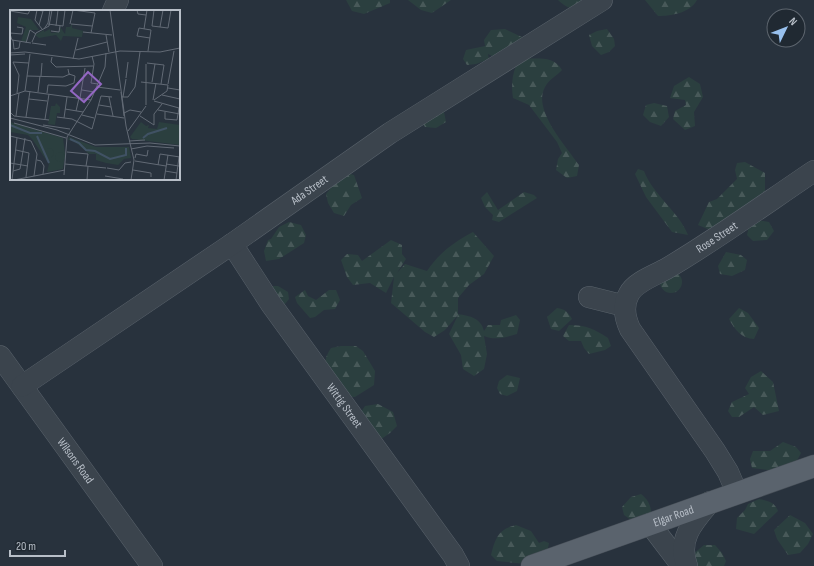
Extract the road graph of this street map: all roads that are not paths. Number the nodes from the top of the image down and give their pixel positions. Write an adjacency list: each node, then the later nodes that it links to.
1 (118, 0): 3 (street)
2 (602, 0): 5 (street, Ada Street)
3 (113, 10)
4 (814, 171): 7 (street, Rose Street)
5 (232, 244): 9 (street, Ada Street); 15 (street, Wittig Street)
6 (589, 297): 7 (street)
7 (625, 306): 11 (street)
8 (0, 356): 9 (street, Wilsons Road)
9 (22, 386): 14 (street, Wilsons Road)
10 (814, 466): 11 (main road, Elgar Road)
11 (737, 493): 12 (main road, Elgar Road)
12 (710, 502): 13 (main road, Elgar Road); 18 (street)
13 (650, 524): 16 (main road, Elgar Road); 17 (street)
14 (152, 566)
15 (459, 566)
16 (532, 566)
17 (682, 566)
18 (687, 566)

